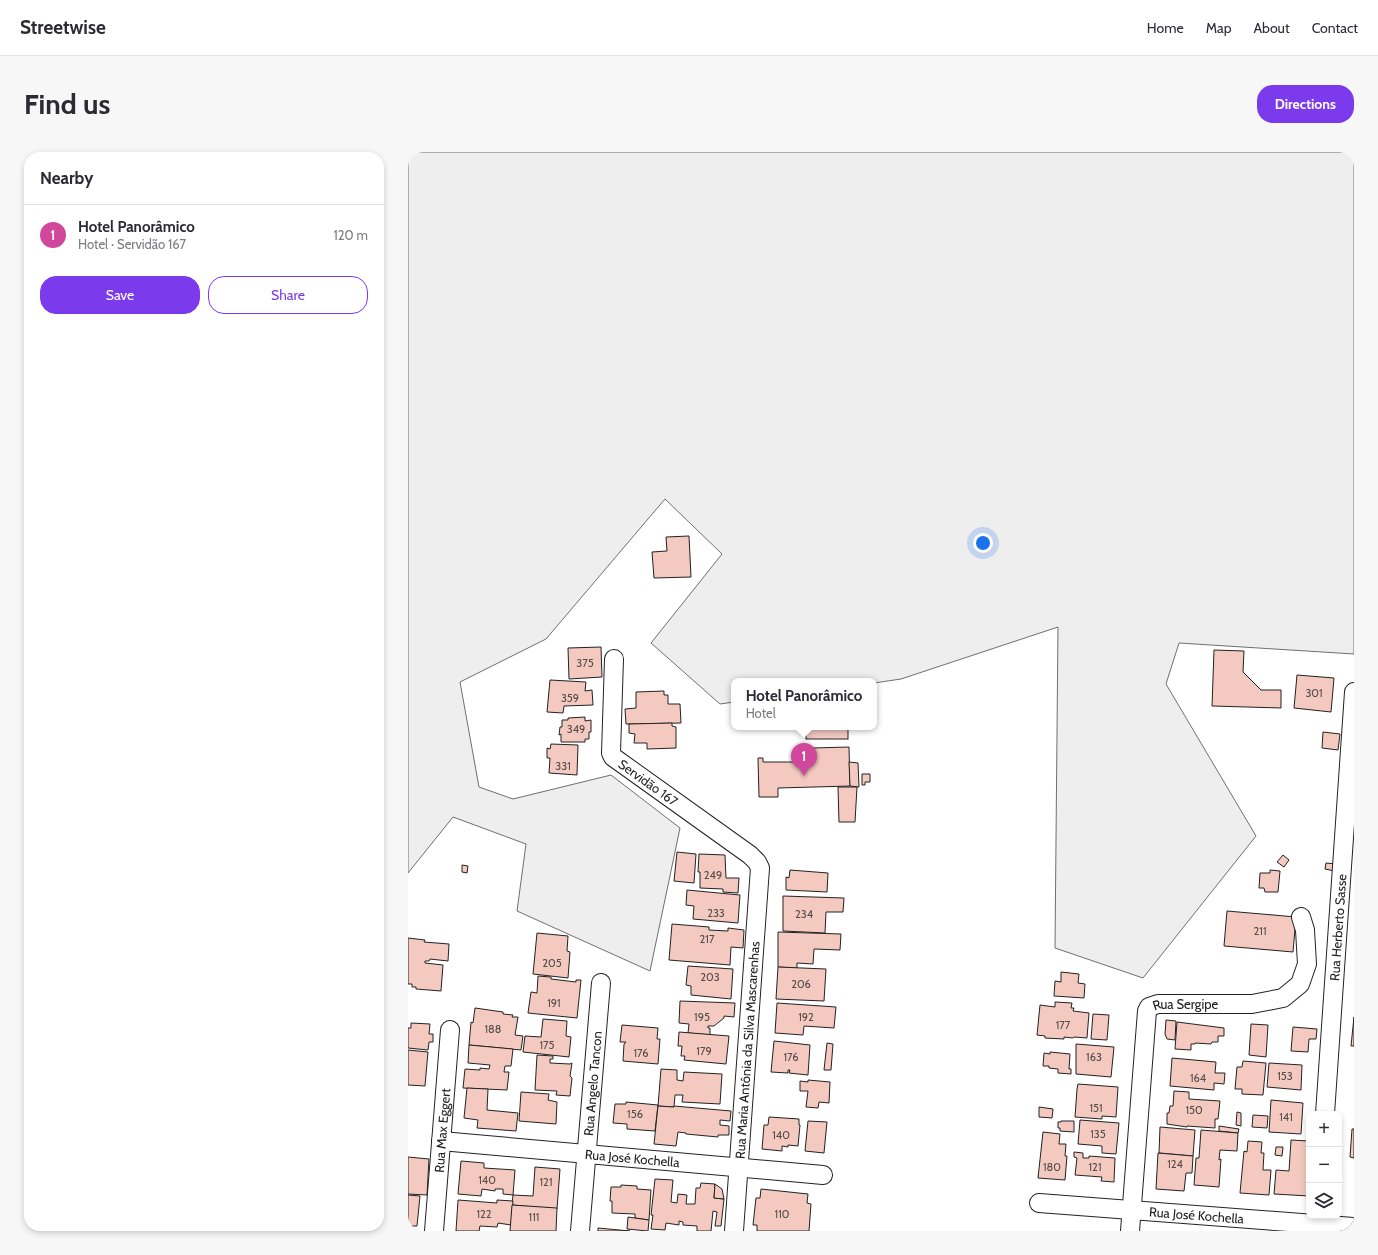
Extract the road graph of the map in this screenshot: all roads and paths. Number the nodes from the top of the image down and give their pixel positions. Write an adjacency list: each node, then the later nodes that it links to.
1 (614, 659): 3 (street, Servidão 167)
2 (1354, 692): 7 (street, Rua Herberto Sasse)
3 (760, 868): 10 (street, Rua Maria Antônia da Silva Mascarenhas)
4 (1301, 917): 13 (street, Rua Sergipe)
5 (601, 983): 9 (street, Rua Angelo Tancon)
6 (450, 1030): 8 (street, Rua Max Eggert)
7 (1325, 1111)
8 (441, 1141): 9 (street, Rua José Kochella); 16 (street, Rua Max Eggert)
9 (586, 1154): 10 (street, Rua José Kochella); 17 (street, Rua Angelo Tancon)
10 (739, 1168): 11 (street, Rua José Kochella); 18 (street, Rua Maria Antônia da Silva Mascarenhas)
11 (823, 1175)
12 (1039, 1203): 13 (street, Rua José Kochella)
13 (1132, 1210): 14 (street, Rua José Kochella); 19 (street, Rua Sergipe)
14 (1317, 1224): 15 (street, Rua José Kochella)
15 (1354, 1227)
16 (434, 1231)
17 (580, 1231)
18 (734, 1231)
19 (1130, 1231)

